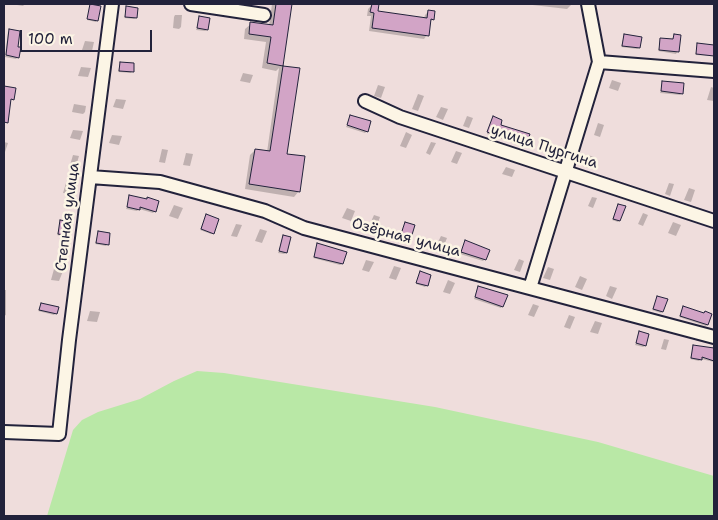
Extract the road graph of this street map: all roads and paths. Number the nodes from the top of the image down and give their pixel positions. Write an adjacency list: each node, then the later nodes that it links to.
1 (112, 4): 9 (street, Степная улица)
2 (191, 4): 4 (street)
3 (588, 4): 5 (street)
4 (264, 15)
5 (599, 62): 6 (street); 8 (street)
6 (714, 71)
7 (365, 101): 8 (street, улица Пургина)
8 (566, 171): 10 (street, улица Пургина); 11 (street)
9 (90, 177): 11 (street, Озёрная улица); 13 (street, Степная улица)
10 (714, 221)
11 (530, 288): 12 (street, Озёрная улица)
12 (714, 337)
13 (4, 432)

